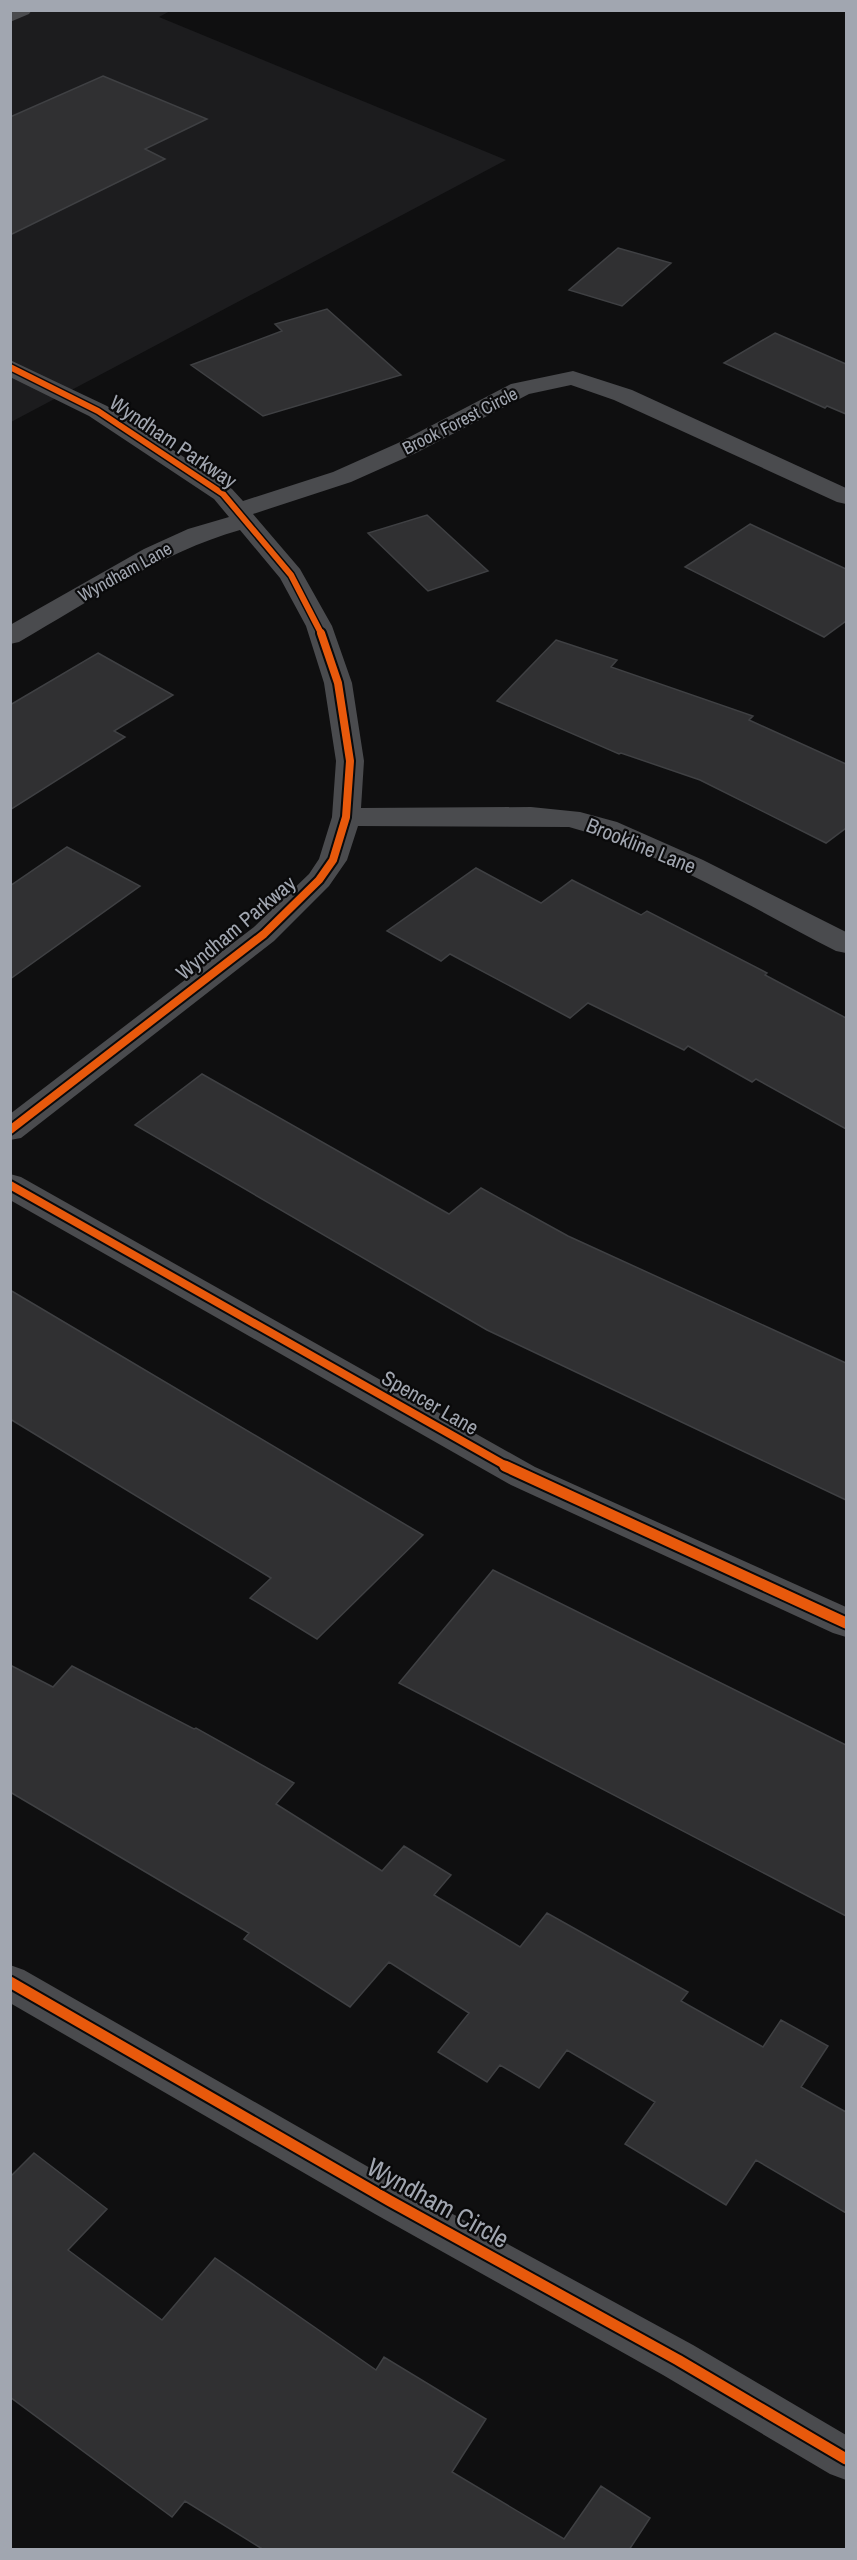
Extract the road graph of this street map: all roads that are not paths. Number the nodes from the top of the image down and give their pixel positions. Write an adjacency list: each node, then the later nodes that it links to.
1 (22, 10): 2 (street)
2 (10, 16)
3 (10, 367): 5 (street, Wyndham Parkway)
4 (846, 497): 5 (street, Brook Forest Circle)
5 (242, 515): 6 (street, Wyndham Lane); 7 (street, Wyndham Parkway)
6 (10, 636)
7 (346, 817): 8 (street, Brookline Lane); 9 (street, Wyndham Parkway)
8 (846, 944)
9 (10, 1130)
10 (10, 1185): 11 (street, Spencer Lane)
11 (846, 1623)
12 (10, 1982): 13 (street, Wyndham Circle)
13 (846, 2459)

